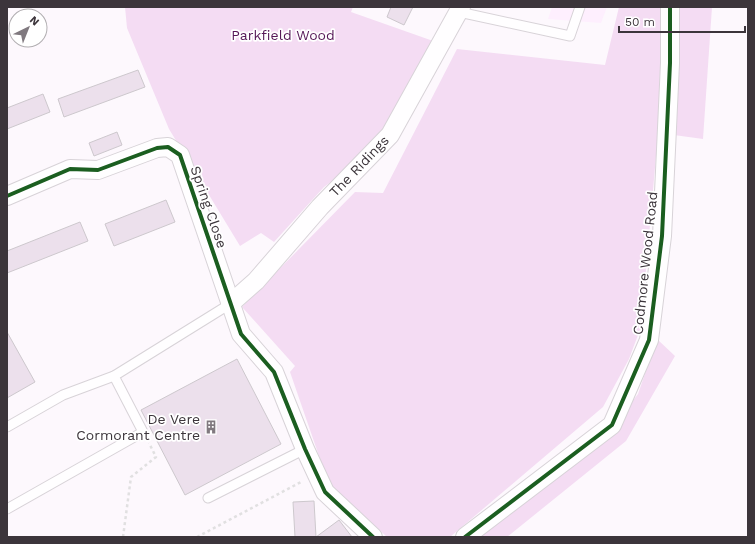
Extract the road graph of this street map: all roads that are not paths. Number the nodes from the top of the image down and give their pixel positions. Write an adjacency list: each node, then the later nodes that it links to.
1 (580, 7): 3 (lane)
2 (670, 7): 12 (street, Codmore Wood Road)
3 (460, 10): 5 (street, The Ridings)
4 (7, 196): 5 (street, Spring Close)
5 (230, 304): 6 (lane); 8 (street)
6 (114, 376): 7 (lane); 10 (lane)
7 (7, 427)
8 (305, 449): 9 (lane); 11 (street)
9 (208, 498)
10 (7, 509)
11 (373, 537)
12 (465, 537)

